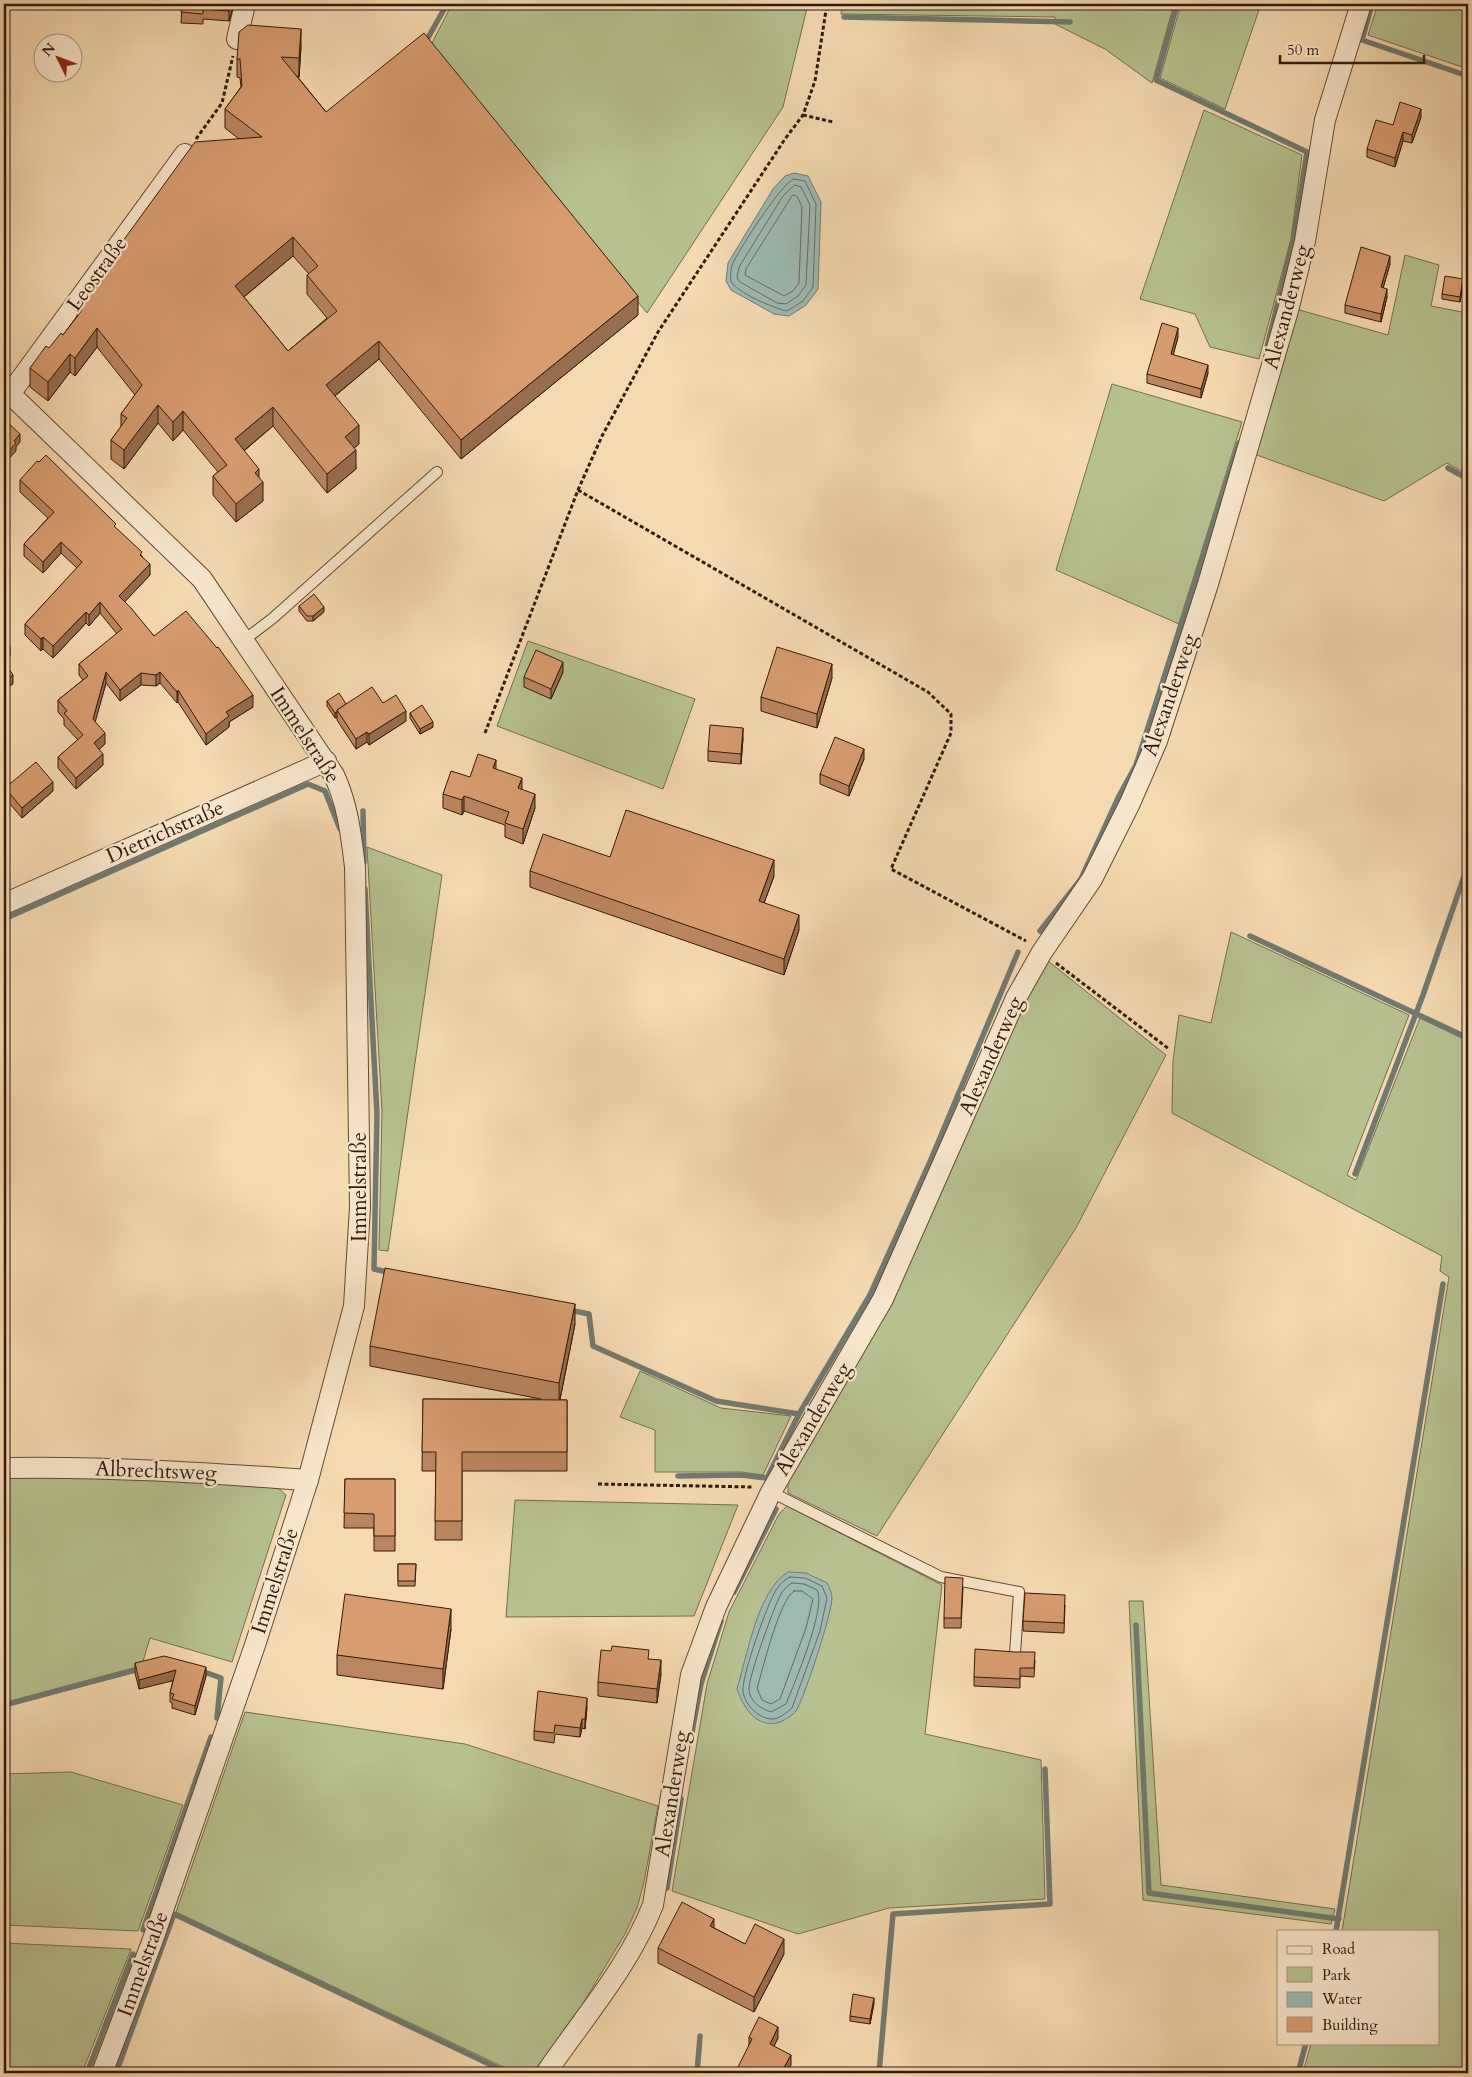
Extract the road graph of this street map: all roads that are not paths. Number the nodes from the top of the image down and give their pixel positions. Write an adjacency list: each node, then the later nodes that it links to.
1 (245, 4): 3 (street)
2 (1361, 4): 12 (street, Alexanderweg)
3 (237, 39)
4 (185, 154): 5 (street, Leostraße)
5 (7, 391): 7 (street, Immelstraße)
6 (437, 472): 7 (lane)
7 (243, 640): 8 (street, Immelstraße)
8 (326, 761): 9 (street, Dietrichstraße); 11 (street, Immelstraße)
9 (4, 904)
10 (4, 1468): 11 (street, Albrechtsweg)
11 (308, 1480): 14 (street, Immelstraße)
12 (770, 1492): 13 (lane); 15 (street, Alexanderweg)
13 (1014, 1654)
14 (102, 2073)
15 (546, 2073)

